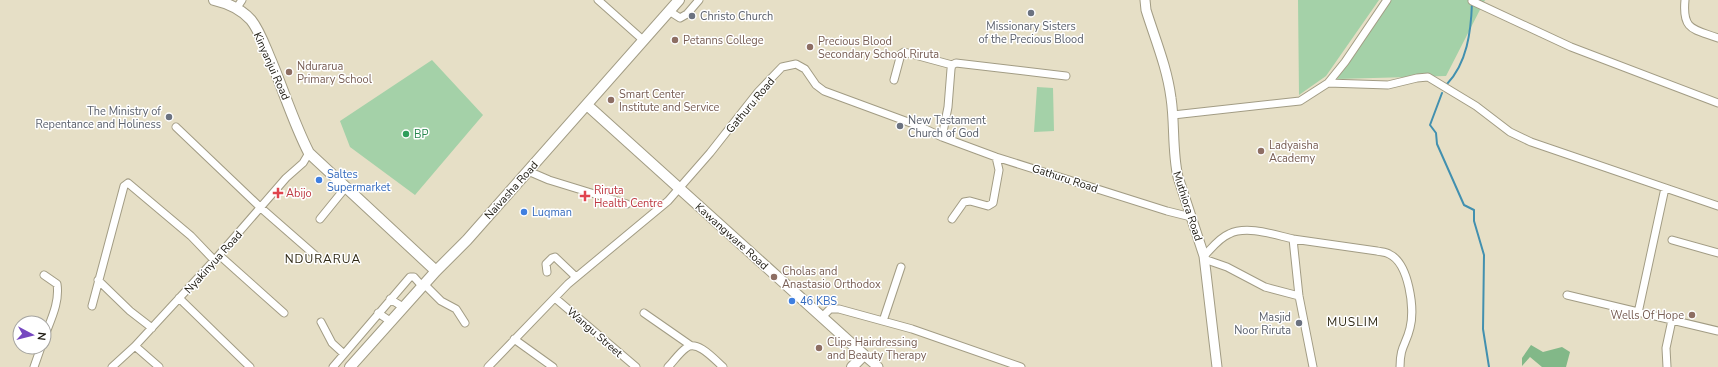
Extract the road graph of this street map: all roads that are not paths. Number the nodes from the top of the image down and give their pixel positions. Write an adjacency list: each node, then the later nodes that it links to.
1 (214, 0): 10 (main road, Kinyanjui Road)
2 (242, 0): 10 (street)
3 (598, 0): 13 (street)
4 (679, 0): 11 (main road, Naivasha Road)
5 (699, 0): 11 (street)
6 (1145, 0): 20 (street, Muthiora Road)
7 (1387, 0): 17 (street)
8 (1685, 0): 12 (street)
9 (1472, 1): 18 (street)
10 (236, 9): 23 (main road, Kinyanjui Road)
11 (669, 11): 13 (main road, Naivasha Road)
12 (1718, 38)
13 (643, 40): 19 (main road, Naivasha Road)
14 (952, 65): 15 (street); 16 (street); 22 (street)
15 (1066, 76)
16 (894, 80)
17 (1328, 83): 20 (street); 28 (street)
18 (1718, 103)
19 (587, 106): 25 (main road, Naivasha Road); 27 (main road, Kawangware Road)
20 (1173, 115): 32 (street, Muthiora Road)
21 (176, 127): 31 (street)
22 (942, 137): 24 (street, Gathuru Road); 27 (street, Gathuru Road)
23 (309, 153): 26 (main road); 31 (street, Nyakinyua Road)
24 (996, 157): 32 (street, Gathuru Road); 34 (street)
25 (528, 171): 29 (street); 42 (main road, Naivasha Road)
26 (346, 187): 33 (street); 42 (main road)
27 (678, 188): 45 (street, Gathuru Road); 60 (main road, Kawangware Road)
28 (1666, 188): 30 (street); 58 (street)
29 (627, 204)
30 (1718, 206)
31 (261, 208): 38 (street, Nyakinyua Road); 39 (street)
32 (1191, 217): 40 (street, Muthiora Road)
33 (320, 219)
34 (952, 219)
35 (1293, 239): 40 (street); 49 (street); 92 (street)
36 (1672, 240): 37 (street)
37 (1718, 253)
38 (217, 257): 46 (street); 50 (street, Nyakinyua Road); 55 (street)
39 (316, 257)
40 (1204, 258): 49 (street); 90 (street, Muthiora Road)
41 (901, 267): 63 (street)
42 (436, 271): 47 (main road, Naivasha Road)
43 (547, 272): 45 (street)
44 (44, 275): 59 (street)
45 (576, 277): 51 (street, Gathuru Road)
46 (98, 280): 53 (street); 66 (street)
47 (423, 285): 52 (street); 54 (main road, Naivasha Road); 65 (street)
48 (1566, 295): 58 (street)
49 (1298, 296): 91 (street)
50 (179, 298): 66 (street, Nyakinyua Road); 79 (street)
51 (555, 298): 68 (street, Gathuru Road); 84 (street, Wangu Street)
52 (390, 299): 54 (street); 56 (street)
53 (92, 306)
54 (403, 308): 62 (main road, Naivasha Road)
55 (284, 313)
56 (378, 313): 62 (street); 71 (street)
57 (644, 313): 69 (street)
58 (1638, 313): 61 (street)
59 (52, 315)
60 (822, 316): 63 (street); 75 (main road, Kawangware Road)
61 (1672, 320): 67 (street); 93 (street)
62 (390, 321): 74 (main road, Naivasha Road)
63 (883, 321): 89 (street)
64 (321, 322): 72 (street)
65 (465, 323)
66 (152, 328): 70 (street, Nyakinyua Road)
67 (1718, 331)
68 (514, 339): 82 (street, Gathuru Road); 83 (street)
69 (690, 345): 85 (street); 86 (street)
70 (135, 346): 77 (street, Nyakinyua Road); 78 (street)
71 (349, 347): 72 (street); 74 (street)
72 (344, 354): 80 (street)
73 (38, 355): 76 (street)
74 (360, 355): 81 (main road, Naivasha Road)
75 (864, 355): 87 (main road); 88 (street, Kawangware Road)
76 (34, 367)
77 (112, 367)
78 (159, 367)
79 (250, 367)
80 (333, 367)
81 (350, 367)
82 (488, 367)
83 (553, 367)
84 (636, 367)
85 (668, 367)
86 (723, 367)
87 (852, 367)
88 (878, 367)
89 (1021, 367)
90 (1217, 367)
91 (1313, 367)
92 (1400, 367)
93 (1666, 367)

